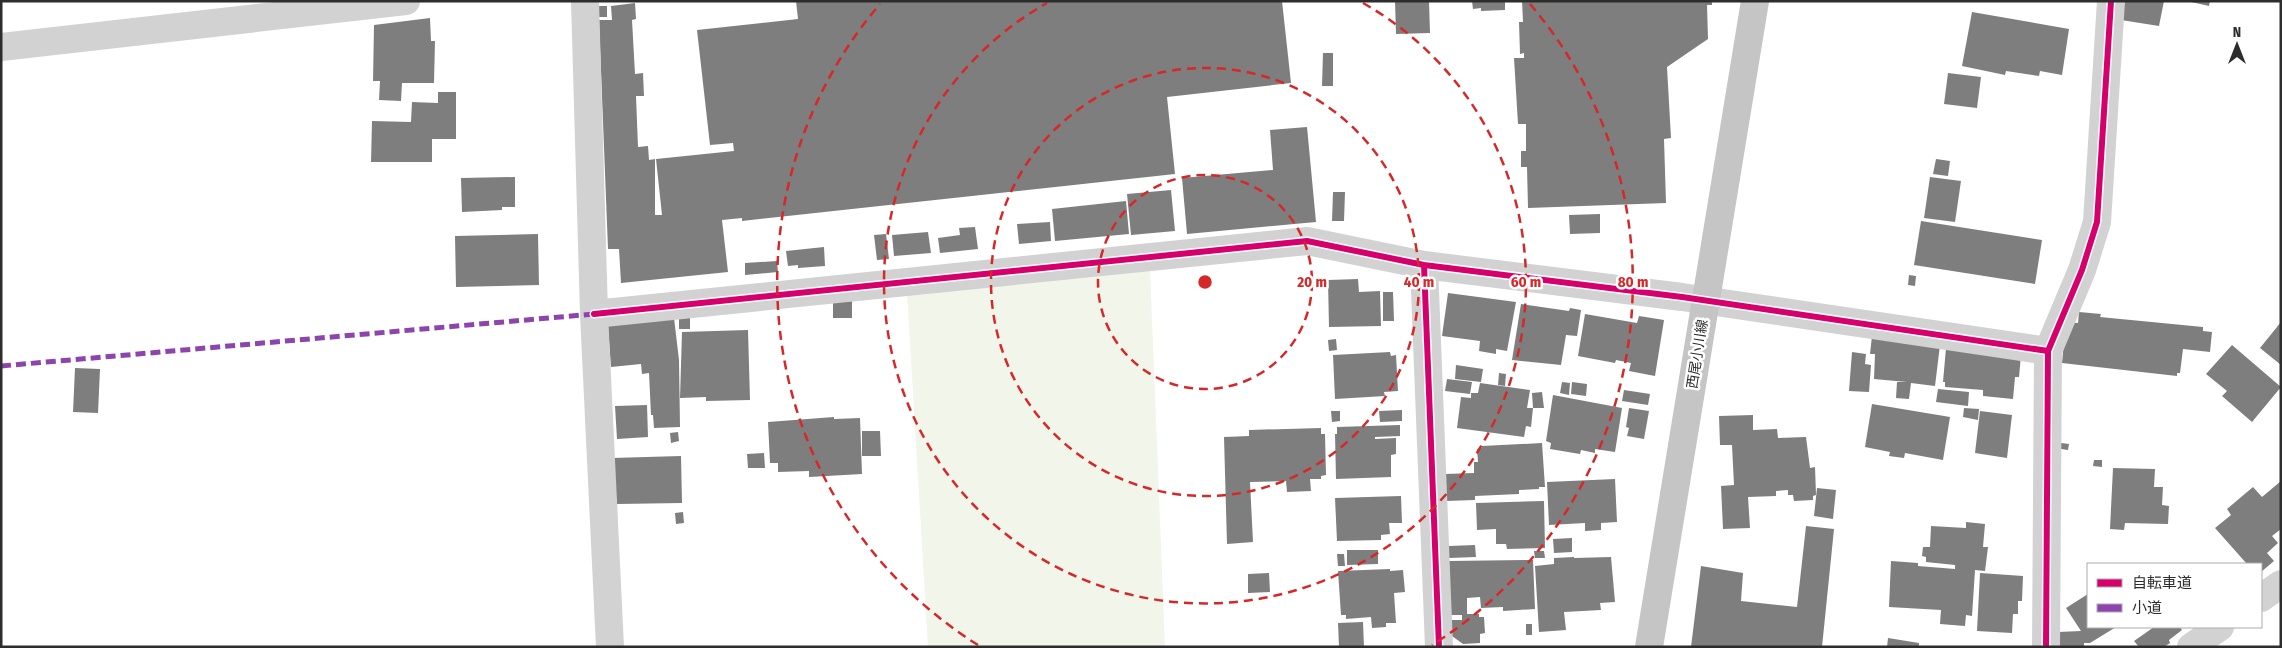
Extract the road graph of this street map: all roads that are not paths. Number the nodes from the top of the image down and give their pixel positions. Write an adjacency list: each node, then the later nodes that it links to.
1 (406, 1): 5 (street)
2 (585, 1): 10 (street)
3 (1756, 1): 9 (main road, 西尾小川線)
4 (2111, 1): 11 (street)
5 (295, 7): 7 (street)
6 (1, 26): 7 (street)
7 (12, 46)
8 (1424, 265): 9 (street); 10 (street); 16 (street)
9 (1706, 301): 11 (street); 17 (main road, 西尾小川線)
10 (594, 314): 15 (street)
11 (2048, 351): 18 (street)
12 (2281, 584): 13 (street)
13 (2262, 597)
14 (2219, 628): 19 (street)
15 (610, 647)
16 (1439, 647)
17 (1649, 647)
18 (2046, 647)
19 (2191, 647)

